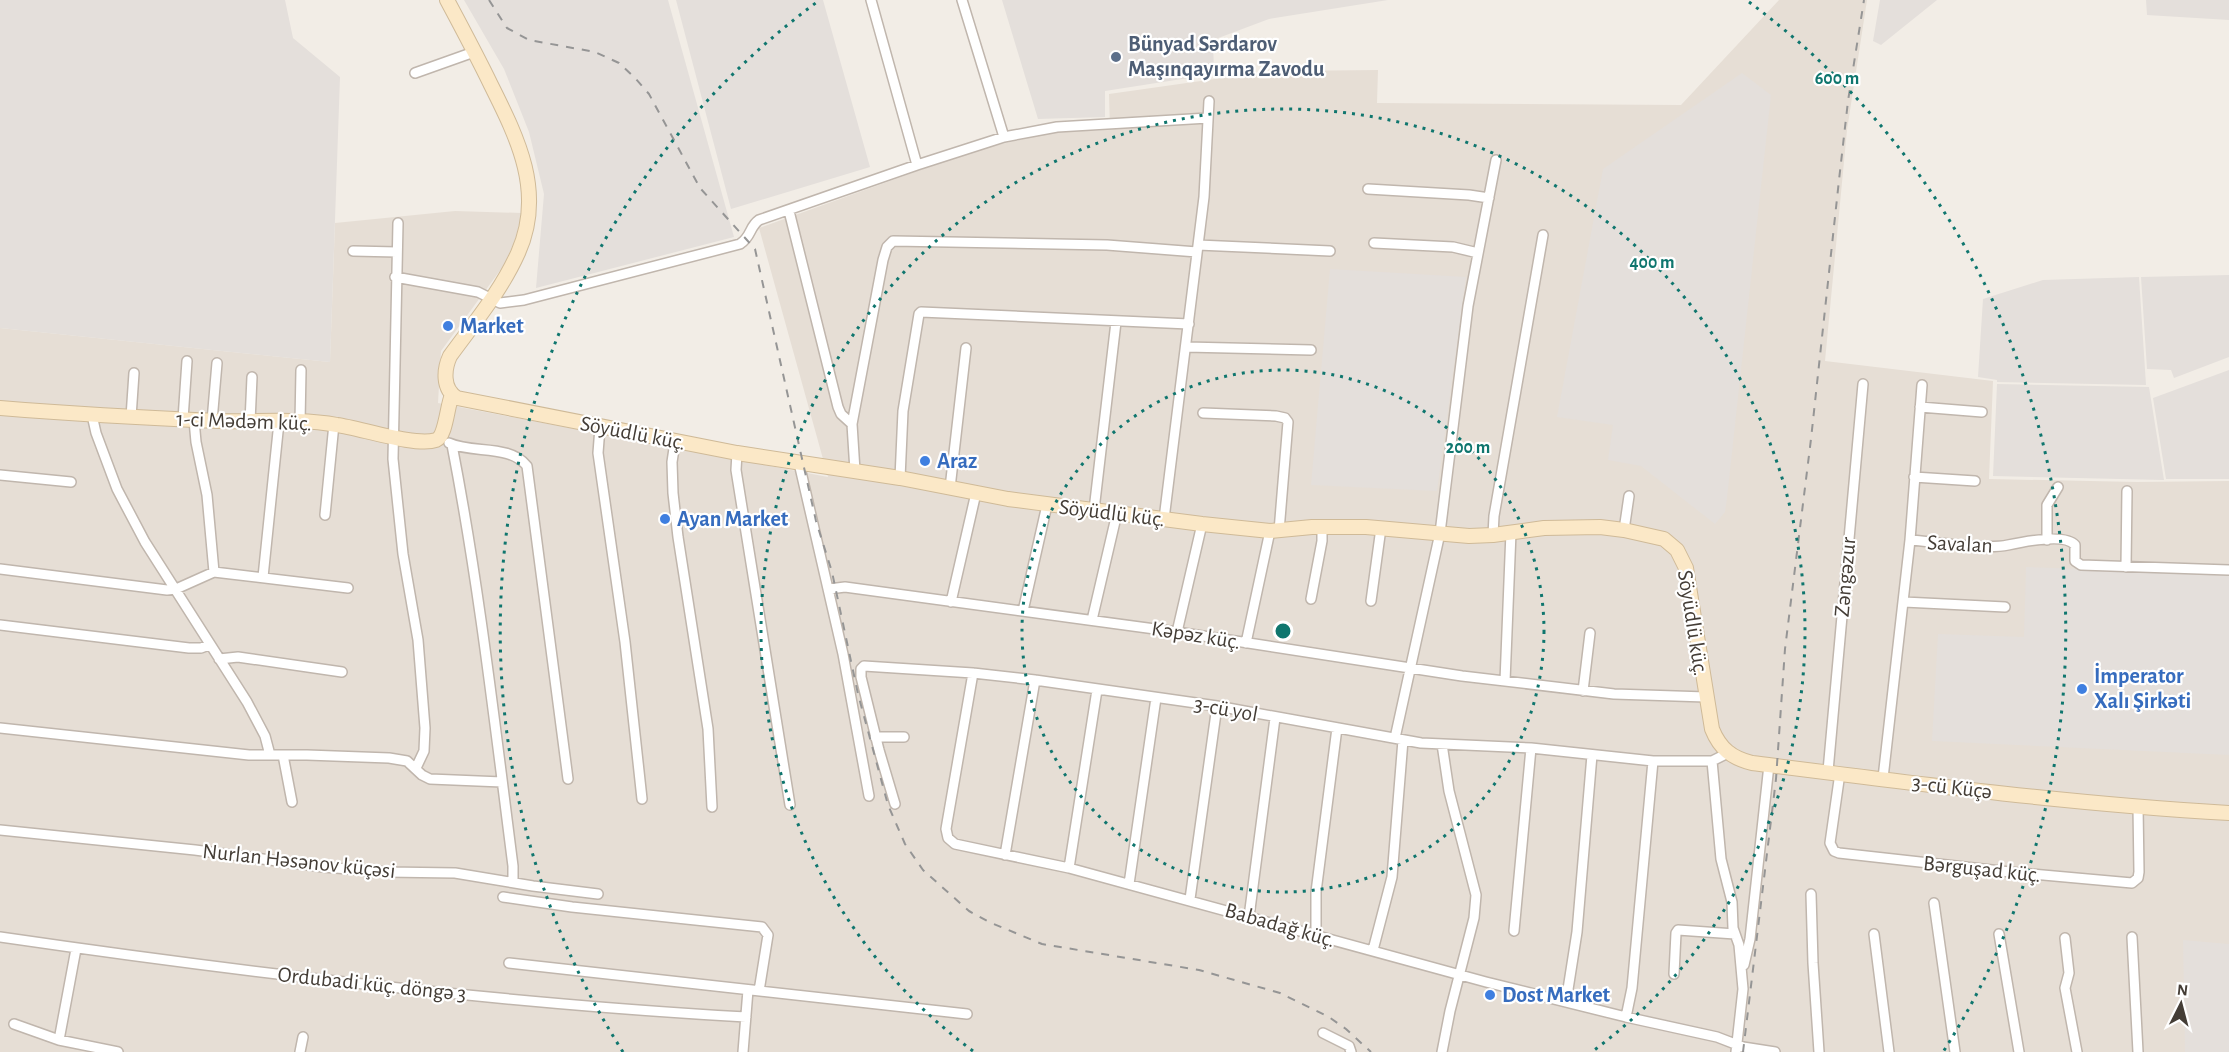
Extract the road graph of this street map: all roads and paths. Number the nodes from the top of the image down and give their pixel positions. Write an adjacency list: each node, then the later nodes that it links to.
1 (447, 0): 4 (street)
2 (871, 0): 10 (street)
3 (962, 0): 8 (street)
4 (474, 52): 5 (street); 23 (street)
5 (416, 73)
6 (1209, 101): 7 (street)
7 (1208, 118): 8 (street); 17 (street)
8 (1004, 137): 10 (street)
9 (1497, 160): 12 (street)
10 (917, 165): 13 (street)
11 (1368, 189): 12 (street)
12 (1490, 198): 21 (street)
13 (789, 211): 23 (street); 49 (street)
14 (398, 224): 20 (street)
15 (1543, 235): 79 (street)
16 (1374, 243): 21 (street)
17 (1198, 248): 19 (street); 25 (street); 49 (street)
18 (353, 251): 20 (street)
19 (1330, 251)
20 (397, 252): 22 (street)
21 (1478, 253): 78 (street)
22 (395, 277): 23 (street); 51 (street)
23 (493, 297): 36 (street)
24 (1116, 322): 25 (street); 59 (street); 68 (street)
25 (1189, 324): 26 (street)
26 (1186, 347): 28 (street); 71 (street)
27 (966, 348): 63 (street)
28 (1311, 350)
29 (187, 361): 43 (street)
30 (217, 363): 44 (street)
31 (301, 370): 47 (street)
32 (134, 373): 42 (street)
33 (252, 377): 45 (street)
34 (1863, 384): 129 (street, Zəngəzur)
35 (1922, 385): 37 (street)
36 (452, 395): 50 (street, Söyüdlü küç.); 52 (street)
37 (1920, 407): 39 (street); 58 (street)
38 (0, 408): 41 (street, 1-ci Mədəm küç.)
39 (1982, 412)
40 (1203, 413): 76 (street)
41 (92, 415): 42 (street, 1-ci Mədəm küç.); 88 (street)
42 (131, 417): 43 (street, 1-ci Mədəm küç.)
43 (189, 420): 44 (street, 1-ci Mədəm küç.); 85 (street)
44 (212, 421): 45 (street, 1-ci Mədəm küç.)
45 (250, 422): 46 (street, 1-ci Mədəm küç.)
46 (279, 422): 47 (street, 1-ci Mədəm küç.); 86 (street)
47 (300, 422): 48 (street, 1-ci Mədəm küç.)
48 (334, 424): 51 (street, 1-ci Mədəm küç.); 70 (street)
49 (852, 424): 56 (street)
50 (600, 427): 53 (street, Söyüdlü küç.); 134 (street)
51 (393, 437): 52 (street, 1-ci Mədəm küç.); 128 (street)
52 (446, 442): 131 (street); 132 (street)
53 (675, 442): 54 (street, Söyüdlü küç.); 138 (street)
54 (737, 453): 55 (street, Söyüdlü küç.); 137 (street)
55 (799, 463): 56 (street, Söyüdlü küç.); 89 (street)
56 (855, 471): 59 (street, Söyüdlü küç.)
57 (0, 475): 61 (street)
58 (1914, 477): 60 (street); 80 (street)
59 (900, 478): 63 (street, Söyüdlü küç.)
60 (1975, 481)
61 (71, 482)
62 (2058, 487): 81 (street)
63 (950, 488): 65 (street, Söyüdlü küç.)
64 (2127, 491): 82 (street)
65 (976, 493): 67 (street, Söyüdlü küç.); 91 (street)
66 (1629, 496): 75 (street)
67 (1047, 504): 68 (street, Söyüdlü küç.); 95 (street)
68 (1094, 510): 69 (street, Söyüdlü küç.)
69 (1117, 513): 71 (street, Söyüdlü küç.); 96 (street)
70 (325, 515)
71 (1164, 519): 72 (street, Söyüdlü küç.)
72 (1202, 524): 76 (street, Söyüdlü küç.); 98 (street)
73 (1322, 527): 74 (street, Söyüdlü küç.); 76 (street, Söyüdlü küç.); 90 (street)
74 (1381, 528): 78 (street, Söyüdlü küç.); 92 (street)
75 (1624, 530): 77 (street, Söyüdlü küç.); 110 (street, Söyüdlü küç.)
76 (1274, 531): 100 (street)
77 (1511, 532): 79 (street, Söyüdlü küç.); 107 (street)
78 (1440, 533): 79 (street, Söyüdlü küç.); 103 (street)
79 (1493, 535)
80 (1910, 540): 81 (street, Savalan); 93 (street, Savalan)
81 (2047, 540): 82 (street, Savalan)
82 (2126, 567): 84 (street, Savalan)
83 (0, 569): 88 (street)
84 (2229, 570)
85 (213, 572): 86 (street); 88 (street)
86 (263, 577): 87 (street)
87 (348, 588)
88 (176, 589): 101 (street)
89 (829, 589): 91 (street, Kəpəz küç.); 133 (street)
90 (1311, 599)
91 (951, 602): 95 (street, Kəpəz küç.)
92 (1371, 602)
93 (1904, 603): 94 (street); 130 (street, Savalan)
94 (2005, 607)
95 (1023, 611): 96 (street, Kəpəz küç.)
96 (1092, 620): 98 (street, Kəpəz küç.)
97 (0, 625): 101 (street)
98 (1178, 632): 100 (street, Kəpəz küç.)
99 (1590, 633): 109 (street)
100 (1246, 643): 103 (street, Kəpəz küç.)
101 (209, 645): 102 (street)
102 (219, 659): 104 (street); 122 (street)
103 (1410, 668): 107 (street, Kəpəz küç.); 118 (street)
104 (342, 672)
105 (973, 673): 106 (street, 3-cü yol); 116 (street, 3-cü yol); 142 (street, Babadağ küç.)
106 (1035, 680): 108 (street, 3-cü yol); 142 (street)
107 (1505, 681): 109 (street, Kəpəz küç.)
108 (1097, 690): 111 (street, 3-cü yol); 143 (street)
109 (1583, 691): 110 (street, Kəpəz küç.)
110 (1706, 697): 121 (street, Söyüdlü küç.)
111 (1156, 698): 112 (street, 3-cü yol); 145 (street)
112 (1217, 706): 113 (street, 3-cü yol); 149 (street)
113 (1275, 718): 115 (street, 3-cü yol); 151 (street)
114 (0, 728): 122 (street)
115 (1337, 728): 118 (street, 3-cü yol); 156 (street)
116 (875, 737): 117 (street); 136 (street, 3-cü yol)
117 (904, 737)
118 (1399, 739): 119 (street, 3-cü yol); 161 (street)
119 (1442, 744): 120 (street, 3-cü yol); 163 (street)
120 (1531, 748): 124 (street, 3-cü yol); 152 (street)
121 (1728, 753): 126 (street, 3-cü yol); 127 (street, 3-cü Küçə)
122 (270, 755): 123 (street)
123 (283, 755): 128 (street); 135 (street)
124 (1592, 755): 125 (street, 3-cü yol); 168 (street)
125 (1653, 761): 126 (street, 3-cü yol); 171 (street)
126 (1712, 761): 153 (street)
127 (1769, 765): 129 (street, 3-cü Küçə); 165 (street)
128 (416, 768): 132 (street)
129 (1834, 772): 130 (street, 3-cü Küçə); 139 (street, Bərguşad küç.)
130 (1883, 778): 139 (street, 3-cü Küçə)
131 (568, 779)
132 (502, 782): 144 (street)
133 (868, 796)
134 (642, 799)
135 (292, 802)
136 (895, 804)
137 (790, 805)
138 (712, 807)
139 (2138, 807): 140 (street, 3-cü Küçə)
140 (2229, 813)
141 (0, 830): 144 (street, Nurlan Həsənov küçəsi)
142 (1005, 855): 143 (street, Babadağ küç.)
143 (1069, 868): 145 (street, Babadağ küç.)
144 (513, 882): 146 (street, Nurlan Həsənov küçəsi)
145 (1129, 884): 149 (street, Babadağ küç.)
146 (598, 894)
147 (1811, 894): 184 (street)
148 (503, 897): 167 (street)
149 (1190, 899): 151 (street, Babadağ küç.)
150 (1934, 903): 186 (street)
151 (1249, 917): 156 (street, Babadağ küç.)
152 (1514, 931)
153 (1735, 934): 164 (street); 165 (street)
154 (1874, 934): 185 (street)
155 (1999, 934): 187 (street)
156 (1316, 936): 161 (street, Babadağ küç.)
157 (0, 937): 160 (street, Ordubadi küç. döngə 3)
158 (2132, 937): 189 (street)
159 (2065, 938): 188 (street)
160 (76, 949): 170 (street, Ordubadi küç. döngə 3); 175 (street)
161 (1373, 950): 163 (street, Babadağ küç.)
162 (508, 963): 166 (street)
163 (1460, 974): 168 (street, Babadağ küç.); 182 (street)
164 (1674, 974)
165 (1742, 974): 176 (street)
166 (748, 990): 167 (street); 170 (street)
167 (759, 991): 169 (street)
168 (1566, 1002): 171 (street, Babadağ küç.)
169 (967, 1014)
170 (746, 1017): 180 (street)
171 (1626, 1017): 176 (street, Babadağ küç.)
172 (14, 1024): 175 (street)
173 (1323, 1033): 181 (street)
174 (303, 1037): 179 (street)
175 (59, 1040): 177 (street)
176 (1737, 1048): 183 (street, Babadağ küç.)
177 (91, 1050): 178 (street)
178 (118, 1052)
179 (300, 1052)
180 (743, 1052)
181 (1351, 1052)
182 (1442, 1052)
183 (1775, 1052)
184 (1819, 1052)
185 (1889, 1052)
186 (1955, 1052)
187 (2019, 1052)
188 (2077, 1052)
189 (2138, 1052)

